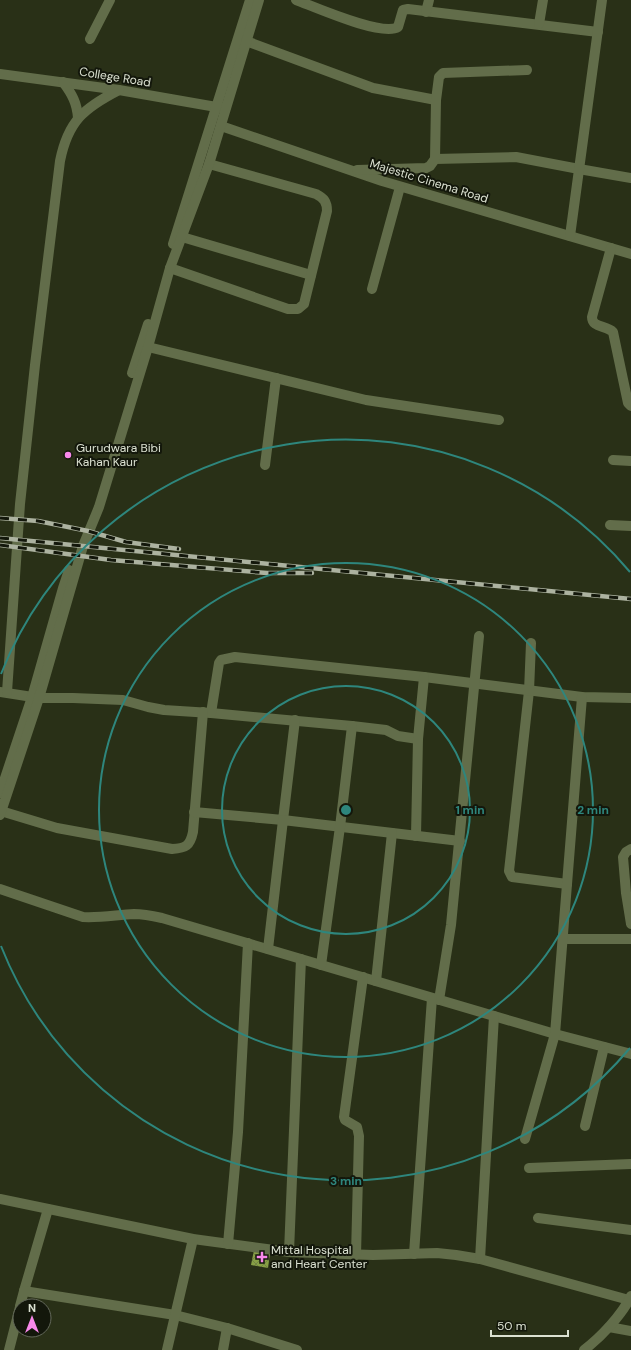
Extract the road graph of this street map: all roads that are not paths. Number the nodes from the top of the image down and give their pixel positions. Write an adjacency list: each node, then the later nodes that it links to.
1 (110, 0): 11 (street)
2 (250, 0): 18 (street)
3 (259, 0): 12 (street)
4 (296, 0): 8 (street)
5 (429, 0): 8 (street)
6 (543, 0): 9 (street)
7 (602, 0): 10 (street)
8 (426, 12): 9 (street)
9 (539, 24): 10 (street)
10 (598, 32): 23 (street)
11 (90, 39)
12 (246, 42): 17 (street); 18 (street)
13 (527, 70): 17 (street)
14 (0, 74): 15 (street, College Road)
15 (63, 82): 16 (street, College Road); 19 (street)
16 (119, 90): 18 (street, College Road); 19 (street)
17 (436, 100): 21 (street)
18 (221, 108): 20 (street); 50 (street)
19 (78, 118): 48 (street)
20 (221, 126): 22 (street); 24 (street, Majestic Cinema Road)
21 (435, 159): 23 (street); 24 (street)
22 (209, 164): 28 (street); 32 (street)
23 (579, 169): 25 (street); 27 (street)
24 (351, 170): 26 (street, Majestic Cinema Road)
25 (631, 178)
26 (400, 187): 27 (street, Majestic Cinema Road); 33 (street)
27 (570, 236): 29 (street, Majestic Cinema Road)
28 (182, 237): 31 (street); 32 (street)
29 (611, 248): 30 (street, Majestic Cinema Road); 36 (street)
30 (631, 254)
31 (170, 268): 32 (street); 34 (street)
32 (311, 276)
33 (372, 289)
34 (148, 346): 35 (street); 50 (street)
35 (276, 378): 37 (street); 40 (street)
36 (631, 406)
37 (499, 420)
38 (613, 460): 39 (street)
39 (631, 461)
40 (265, 465)
41 (610, 525): 42 (street)
42 (631, 526)
43 (479, 636): 46 (street)
44 (531, 643): 47 (street)
45 (424, 677): 46 (street); 52 (street); 55 (street)
46 (475, 684): 47 (street); 64 (street)
47 (528, 691): 49 (street); 66 (street)
48 (4, 692): 50 (street)
49 (582, 697): 51 (street); 66 (street)
50 (35, 698): 52 (street); 56 (street)
51 (631, 698)
52 (207, 712): 53 (street); 58 (street)
53 (295, 720): 54 (street); 60 (street)
54 (352, 726): 55 (street); 61 (street)
55 (418, 738): 63 (street)
56 (6, 779): 57 (street); 59 (street)
57 (0, 793)
58 (194, 812): 59 (street); 60 (street)
59 (1, 813)
60 (283, 820): 61 (street); 72 (street)
61 (340, 827): 62 (street); 74 (street)
62 (392, 833): 63 (street); 76 (street)
63 (416, 836): 64 (street)
64 (460, 841): 77 (street)
65 (631, 849): 68 (street)
66 (567, 884): 69 (street)
67 (0, 889): 71 (street)
68 (631, 924)
69 (563, 939): 70 (street); 79 (street)
70 (631, 939)
71 (248, 943): 72 (street); 91 (street)
72 (268, 949): 73 (street)
73 (301, 959): 74 (street); 92 (street)
74 (321, 965): 75 (street)
75 (363, 977): 76 (street); 94 (street)
76 (376, 981): 77 (street)
77 (436, 999): 78 (street); 93 (street)
78 (494, 1016): 79 (street); 95 (street)
79 (555, 1034): 80 (street); 83 (street)
80 (604, 1047): 81 (street); 82 (street)
81 (631, 1054)
82 (585, 1126)
83 (525, 1139)
84 (631, 1164): 85 (street)
85 (529, 1168)
86 (0, 1199): 87 (street)
87 (48, 1209): 90 (street); 96 (street)
88 (538, 1218): 89 (street)
89 (631, 1230)
90 (193, 1239): 91 (street); 99 (street)
91 (228, 1244): 92 (street)
92 (289, 1252): 94 (street)
93 (414, 1254): 94 (street); 95 (street)
94 (356, 1255)
95 (480, 1259): 98 (street)
96 (24, 1291): 97 (street); 99 (street)
97 (22, 1298)
98 (630, 1298): 100 (street)
99 (175, 1315): 101 (street); 105 (street)
100 (609, 1327): 102 (street); 108 (street)
101 (227, 1328): 106 (street); 107 (street)
102 (631, 1331)
103 (12, 1338): 104 (street)
104 (9, 1350)
105 (167, 1350)
106 (223, 1350)
107 (297, 1350)
108 (584, 1350)

